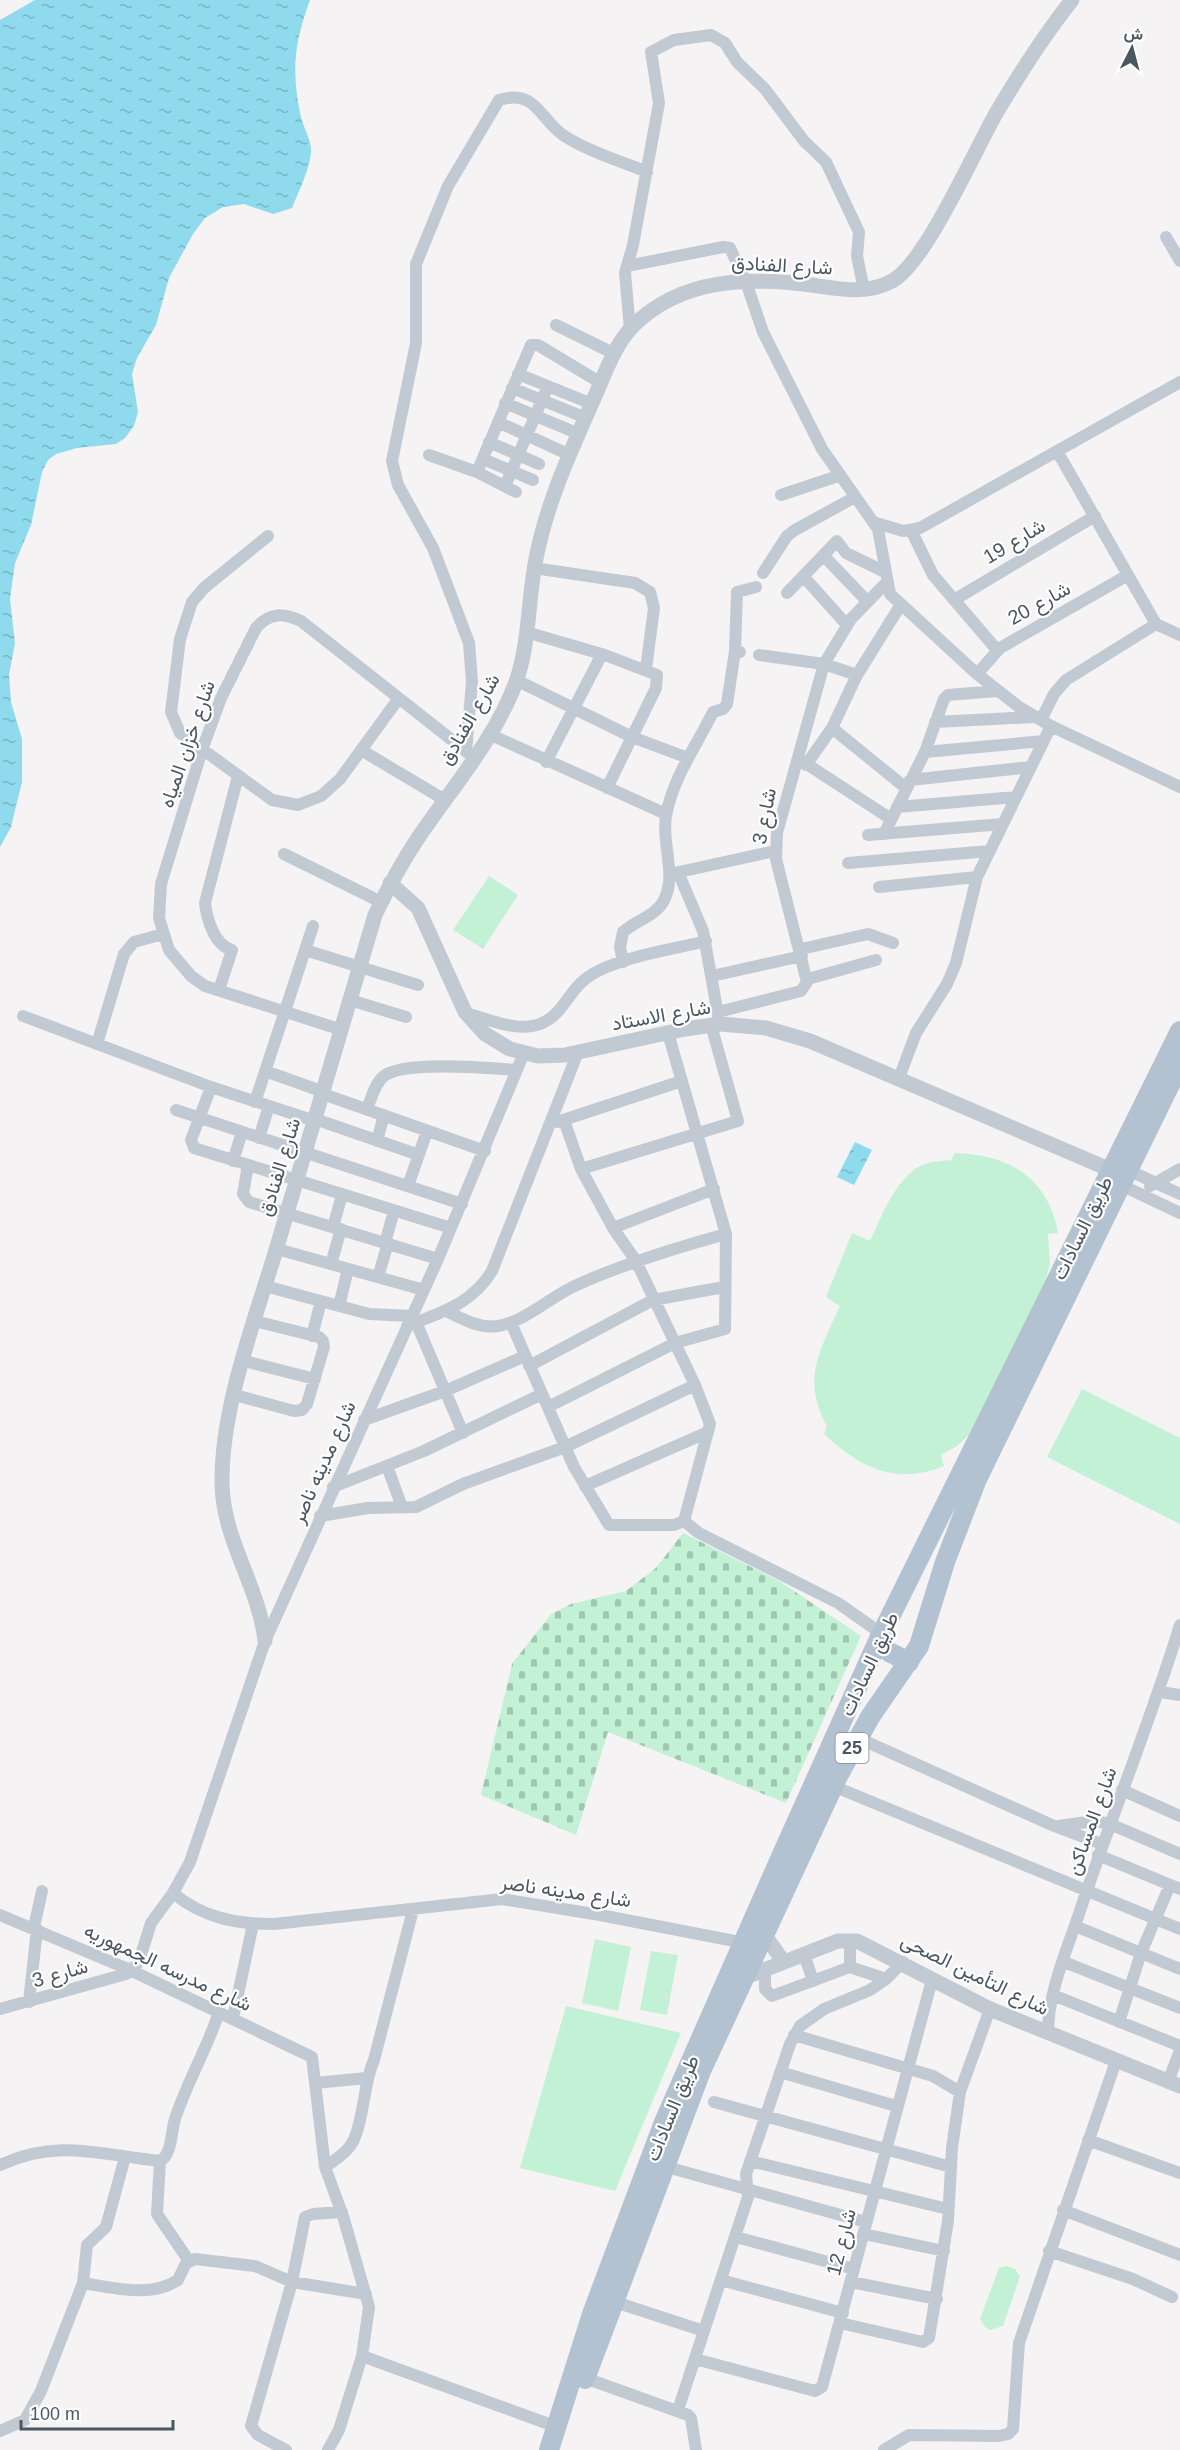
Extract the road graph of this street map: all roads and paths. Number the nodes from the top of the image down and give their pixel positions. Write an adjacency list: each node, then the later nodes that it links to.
1 (1072, 0): 7 (street, شارع الفنادق)
2 (646, 172): 5 (street); 7 (street); 75 (street)
3 (1166, 237): 4 (street)
4 (1180, 261)
5 (627, 266): 6 (street); 9 (street)
6 (746, 282): 7 (street, شارع الفنادق); 9 (street, شارع الفنادق); 32 (street)
7 (864, 291)
8 (556, 325): 10 (street)
9 (630, 329): 10 (street, شارع الفنادق)
10 (613, 353): 13 (street, شارع الفنادق)
11 (518, 374): 13 (street); 14 (street); 15 (street)
12 (1180, 382): 24 (street)
13 (601, 383): 18 (street, شارع الفنادق)
14 (548, 386): 16 (street); 18 (street)
15 (512, 388): 16 (street); 17 (street)
16 (542, 400): 18 (street); 19 (street)
17 (506, 403): 19 (street); 20 (street)
18 (589, 411): 21 (street, شارع الفنادق)
19 (536, 416): 21 (street); 22 (street)
20 (498, 422): 22 (street); 23 (street)
21 (579, 434): 27 (street, شارع الفنادق)
22 (528, 436): 26 (street); 27 (street)
23 (489, 442): 26 (street); 28 (street)
24 (1058, 451): 36 (street); 38 (street)
25 (429, 455): 31 (street)
26 (519, 455): 29 (street); 30 (street)
27 (570, 455): 41 (street, شارع الفنادق)
28 (483, 459): 30 (street); 31 (street)
29 (539, 464)
30 (512, 471): 31 (street); 33 (street)
31 (477, 472)
32 (838, 476): 34 (street); 35 (street)
33 (533, 480)
34 (780, 495)
35 (855, 496): 37 (street); 42 (street)
36 (1095, 516): 43 (street); 48 (street, شارع 19)
37 (873, 522): 38 (street); 45 (street)
38 (911, 530): 48 (street)
39 (268, 536): 72 (street)
40 (823, 555): 44 (street); 45 (street); 49 (street)
41 (534, 568): 53 (street, شارع الفنادق); 59 (street)
42 (764, 573)
43 (1128, 575): 51 (street); 55 (street, شارع 20)
44 (803, 576): 47 (street); 52 (street)
45 (886, 578): 49 (street, شارع 3); 50 (street)
46 (756, 587): 77 (street)
47 (786, 593)
48 (954, 600): 55 (street)
49 (867, 601): 52 (street, شارع 3)
50 (900, 606): 60 (street); 61 (street)
51 (1156, 624): 54 (street); 66 (street)
52 (847, 626): 58 (street, شارع 3)
53 (526, 632): 56 (street); 62 (street, شارع الفنادق)
54 (1180, 635)
55 (997, 650): 60 (street, شارع 20)
56 (602, 654): 59 (street); 65 (street)
57 (759, 655): 58 (street)
58 (824, 664): 61 (street); 76 (street, شارع 3)
59 (646, 669): 70 (street)
60 (977, 674): 63 (street)
61 (857, 675): 68 (street)
62 (516, 680): 65 (street); 69 (street, شارع الفنادق)
63 (997, 691): 66 (street); 67 (street)
64 (399, 698): 72 (street, شارع خزان المياه); 73 (street); 75 (street, شارع خزان المياه)
65 (574, 707): 70 (street); 78 (street)
66 (1042, 721): 67 (street); 71 (street); 83 (street)
67 (935, 722): 74 (street)
68 (832, 728): 79 (street); 82 (street)
69 (489, 734): 75 (street, شارع الفنادق); 78 (street)
70 (632, 737): 77 (street); 84 (street)
71 (1044, 741): 74 (street); 80 (street)
72 (202, 750): 81 (street); 103 (street, شارع خزان المياه)
73 (361, 750): 81 (street); 86 (street)
74 (925, 752): 82 (street)
75 (470, 754): 86 (street, شارع الفنادق)
76 (797, 756): 79 (street); 93 (street, شارع 3)
77 (688, 758): 88 (street)
78 (546, 762): 84 (street)
79 (806, 765): 89 (street)
80 (1031, 767): 82 (street); 85 (street)
81 (238, 776): 114 (street)
82 (908, 784): 87 (street)
83 (1180, 787)
84 (607, 788): 88 (street)
85 (1016, 798): 87 (street); 90 (street)
86 (445, 800): 99 (street, شارع الفنادق)
87 (897, 807): 89 (street)
88 (666, 814): 97 (street)
89 (891, 819): 91 (street)
90 (1003, 824): 91 (street); 94 (street)
91 (884, 834): 92 (street)
92 (868, 835)
93 (775, 851): 97 (street); 107 (street, شارع 3)
94 (990, 851): 96 (street); 98 (street)
95 (284, 854): 101 (street)
96 (848, 863)
97 (673, 873): 104 (street); 109 (street)
98 (977, 877): 100 (street); 130 (street)
99 (390, 883): 101 (street, شارع الفنادق); 117 (street, شارع الاستاد)
100 (879, 887)
101 (381, 903): 110 (street, شارع الفنادق)
102 (313, 926): 106 (street)
103 (163, 934): 114 (street, شارع خزان المياه); 124 (street)
104 (705, 941): 109 (street); 111 (street)
105 (893, 943): 107 (street)
106 (305, 950): 110 (street); 116 (street)
107 (801, 953): 111 (street); 112 (street, شارع 3)
108 (876, 960): 112 (street)
109 (623, 962): 117 (street)
110 (359, 968): 113 (street); 115 (street, شارع الفنادق)
111 (712, 976): 120 (street)
112 (808, 979): 120 (street)
113 (418, 985)
114 (219, 990): 116 (street, شارع خزان المياه)
115 (350, 1000): 119 (street); 121 (street, شارع الفنادق)
116 (285, 1012): 121 (street, شارع خزان المياه); 129 (street)
117 (465, 1012): 126 (street, شارع الاستاد)
118 (23, 1016): 124 (street)
119 (406, 1017)
120 (716, 1021): 123 (street, شارع الاستاد); 130 (street, شارع الاستاد); 145 (street)
121 (342, 1030): 133 (street, شارع الفنادق)
122 (1180, 1031): 155 (main road, طريق السادات / 25)
123 (668, 1032): 125 (street, شارع الاستاد); 131 (street)
124 (97, 1044): 132 (street)
125 (578, 1052): 126 (street, شارع الاستاد); 142 (street)
126 (524, 1053): 128 (street, شارع مدينه ناصر)
127 (1180, 1064): 155 (main road, طريق السادات / 25)
128 (517, 1070): 136 (street); 148 (street, شارع مدينه ناصر)
129 (265, 1071): 133 (street); 134 (street)
130 (899, 1078): 155 (street, شارع الاستاد)
131 (682, 1081): 141 (street); 145 (street)
132 (211, 1087): 134 (street); 139 (street)
133 (324, 1093): 136 (street); 140 (street, شارع الفنادق)
134 (255, 1101): 135 (street)
135 (269, 1106): 140 (street); 146 (street)
136 (367, 1109): 138 (street)
137 (176, 1110): 139 (street)
138 (384, 1115): 143 (street); 147 (street)
139 (199, 1118): 144 (street); 151 (street)
140 (315, 1120): 147 (street); 149 (street, شارع الفنادق)
141 (564, 1120): 142 (street); 154 (street)
142 (550, 1124): 183 (street)
143 (427, 1131): 148 (street); 150 (street)
144 (242, 1132): 146 (street); 151 (street)
145 (697, 1133): 154 (street); 159 (street)
146 (259, 1137): 149 (street)
147 (377, 1141): 150 (street)
148 (485, 1151): 162 (street, شارع مدينه ناصر)
149 (305, 1153): 156 (street, شارع الفنادق); 158 (street)
150 (418, 1155): 158 (street)
151 (232, 1161): 152 (street)
152 (248, 1165): 156 (street); 164 (street)
153 (1180, 1168): 157 (street)
154 (581, 1169): 168 (street)
155 (1124, 1180): 157 (street); 157 (street); 165 (street); 207 (main road, طريق السادات / 25); 208 (main road, طريق السادات / 25)
156 (297, 1181): 161 (street); 164 (street, شارع الفنادق)
157 (1155, 1183): 160 (street)
158 (408, 1186): 162 (street)
159 (714, 1189): 168 (street); 169 (street)
160 (1180, 1194)
161 (342, 1195): 163 (street); 166 (street)
162 (462, 1204): 167 (street, شارع مدينه ناصر)
163 (394, 1211): 167 (street); 170 (street)
164 (287, 1213): 166 (street); 171 (street, شارع الفنادق)
165 (1180, 1213)
166 (337, 1228): 170 (street); 174 (street)
167 (451, 1228): 172 (street, شارع مدينه ناصر)
168 (613, 1228): 173 (street)
169 (726, 1234): 173 (street); 178 (street)
170 (386, 1243): 172 (street); 176 (street)
171 (277, 1249): 174 (street); 177 (street, شارع الفنادق)
172 (438, 1259): 179 (street, شارع مدينه ناصر)
173 (636, 1261): 180 (street); 186 (street)
174 (331, 1264): 175 (street)
175 (348, 1269): 176 (street); 182 (street)
176 (378, 1277): 179 (street)
177 (265, 1286): 181 (street); 184 (street, شارع الفنادق)
178 (724, 1287): 180 (street); 188 (street)
179 (424, 1290): 185 (street, شارع مدينه ناصر)
180 (653, 1299): 188 (street); 190 (street)
181 (321, 1301): 182 (street); 187 (street)
182 (339, 1306): 185 (street)
183 (446, 1311): 185 (street); 186 (street)
184 (255, 1321): 187 (street); 189 (street, شارع الفنادق)
185 (412, 1321): 193 (street); 197 (street, شارع مدينه ناصر)
186 (511, 1323): 190 (street)
187 (312, 1336): 191 (street)
188 (675, 1343): 192 (street); 196 (street)
189 (244, 1361): 191 (street); 195 (street, شارع الفنادق)
190 (527, 1361): 193 (street); 194 (street)
191 (315, 1378): 195 (street)
192 (695, 1385): 198 (street); 200 (street)
193 (445, 1391): 197 (street); 199 (street)
194 (542, 1394): 196 (street); 199 (street)
195 (235, 1395): 213 (street, شارع الفنادق)
196 (548, 1407): 200 (street)
197 (364, 1420): 203 (street, شارع مدينه ناصر)
198 (708, 1432): 202 (street); 206 (street)
199 (463, 1433): 201 (street)
200 (565, 1447): 202 (street); 204 (street)
201 (387, 1466): 203 (street); 204 (street)
202 (585, 1485): 206 (street)
203 (333, 1487): 205 (street, شارع مدينه ناصر)
204 (402, 1507): 205 (street)
205 (320, 1516): 213 (street, شارع مدينه ناصر)
206 (684, 1521): 212 (street)
207 (908, 1582): 208 (main road); 209 (main road, طريق السادات / 25)
208 (933, 1596): 211 (main road, طريق السادات / 25)
209 (893, 1612): 211 (main road); 212 (main road, طريق السادات / 25)
210 (1180, 1625): 217 (street, شارع المساكن)
211 (925, 1628): 214 (main road, طريق السادات / 25)
212 (880, 1638): 214 (main road); 215 (main road, طريق السادات / 25)
213 (265, 1641): 230 (street, شارع مدينه ناصر)
214 (909, 1662): 216 (main road, طريق السادات / 25)
215 (864, 1672): 216 (main road); 240 (main road, طريق السادات / 25)
216 (890, 1687): 219 (main road, طريق السادات / 25)
217 (1160, 1692): 218 (street); 221 (street, شارع المساكن)
218 (1180, 1695)
219 (858, 1738): 220 (main road, طريق السادات / 25); 224 (street)
220 (833, 1786): 228 (street); 238 (main road, طريق السادات / 25)
221 (1122, 1790): 222 (street); 223 (street, شارع المساكن)
222 (1180, 1816)
223 (1110, 1824): 224 (street); 225 (street, شارع المساكن); 226 (street)
224 (1054, 1826): 225 (street)
225 (1100, 1850): 227 (street); 228 (street, شارع المساكن)
226 (1180, 1854)
227 (1175, 1887): 233 (street)
228 (1087, 1890): 233 (street); 235 (street, شارع المساكن)
229 (42, 1891): 236 (street)
230 (173, 1893): 234 (street, شارع مدينه ناصر); 248 (street, شارع مدينه ناصر)
231 (413, 1910): 234 (street, شارع مدينه ناصر); 240 (street, شارع مدينه ناصر); 270 (street)
232 (0, 1915): 236 (street, شارع مدرسه الجمهوريه)
233 (1155, 1919): 237 (street); 241 (street)
234 (253, 1924): 261 (street)
235 (1075, 1926): 241 (street); 245 (street, شارع المساكن)
236 (35, 1928): 248 (street, شارع مدرسه الجمهوريه); 256 (street)
237 (1180, 1929)
238 (764, 1934): 243 (street); 250 (main road, طريق السادات / 25)
239 (850, 1940): 242 (street); 244 (street, شارع التأمين الصحى); 246 (street)
240 (745, 1943): 313 (main road, طريق السادات / 25)
241 (1140, 1953): 249 (street); 254 (street)
242 (804, 1954): 243 (street); 253 (street)
243 (783, 1961): 247 (street)
244 (903, 1962): 251 (street); 252 (street, شارع التأمين الصحى)
245 (1064, 1962): 254 (street); 255 (street, شارع المساكن)
246 (850, 1967): 251 (street); 253 (street)
247 (765, 1968): 250 (street); 253 (street)
248 (128, 1969): 256 (street, شارع 3); 260 (street, شارع مدرسه الجمهوريه)
249 (1180, 1969)
250 (746, 1977): 283 (main road, طريق السادات / 25)
251 (886, 1979): 264 (street)
252 (932, 1980): 259 (street, شارع التأمين الصحى); 268 (street, شارع 12)
253 (813, 1981)
254 (1130, 1988): 257 (street); 262 (street)
255 (1053, 1995): 262 (street); 263 (street, شارع المساكن)
256 (29, 2002): 258 (street, شارع 3)
257 (1180, 2008)
258 (0, 2009)
259 (990, 2009): 263 (street, شارع التأمين الصحى); 273 (street)
260 (219, 2012): 261 (street, شارع مدرسه الجمهوريه); 280 (street)
261 (233, 2018): 271 (street, شارع مدرسه الجمهوريه)
262 (1119, 2022): 265 (street)
263 (1048, 2033): 267 (street, شارع التأمين الصحى)
264 (794, 2035): 268 (street); 269 (street)
265 (1180, 2046)
266 (1180, 2050): 272 (street)
267 (1116, 2061): 272 (street, شارع التأمين الصحى); 277 (street)
268 (907, 2067): 273 (street); 275 (street, شارع 12)
269 (780, 2072): 275 (street); 276 (street)
270 (366, 2078): 271 (street); 284 (street)
271 (316, 2083): 284 (street)
272 (1174, 2084)
273 (960, 2091): 285 (street)
274 (714, 2102): 276 (street)
275 (896, 2106): 278 (street, شارع 12)
276 (766, 2116): 278 (street); 281 (street)
277 (1088, 2140): 286 (street); 290 (street)
278 (885, 2150): 285 (street); 288 (street, شارع 12)
279 (125, 2157): 280 (street); 282 (street); 302 (street)
280 (160, 2161): 297 (street)
281 (750, 2161): 287 (street); 288 (street)
282 (0, 2165)
283 (663, 2166): 287 (street); 306 (main road, طريق السادات / 25)
284 (325, 2167): 291 (street)
285 (951, 2167): 289 (street)
286 (1180, 2173)
287 (748, 2190): 292 (street); 293 (street)
288 (874, 2192): 289 (street); 292 (street, شارع 12)
289 (948, 2209): 294 (street)
290 (1063, 2210): 295 (street); 296 (street)
291 (342, 2212): 300 (street); 303 (street)
292 (865, 2228): 294 (street); 298 (street, شارع 12)
293 (736, 2237): 298 (street); 299 (street)
294 (944, 2251): 305 (street)
295 (1049, 2251): 304 (street); 320 (street)
296 (1180, 2255)
297 (189, 2260): 300 (street); 302 (street)
298 (854, 2269): 301 (street, شارع 12)
299 (721, 2280): 307 (street); 308 (street)
300 (292, 2282): 303 (street); 315 (street)
301 (851, 2282): 305 (street); 307 (street, شارع 12)
302 (82, 2283): 314 (street)
303 (366, 2294): 309 (street)
304 (1172, 2297)
305 (937, 2300): 307 (street)
306 (612, 2301): 308 (street); 311 (main road, طريق السادات / 25)
307 (841, 2318): 310 (street, شارع 12)
308 (704, 2331): 310 (street)
309 (362, 2356): 313 (street); 316 (street)
310 (695, 2359): 312 (street)
311 (585, 2378): 312 (street); 318 (main road, طريق السادات / 25)
312 (678, 2410): 319 (street)
313 (557, 2427): 317 (main road, طريق السادات / 25)
314 (0, 2431)
315 (286, 2450)
316 (328, 2450)
317 (549, 2450)
318 (562, 2450)
319 (696, 2450)
320 (884, 2450)

